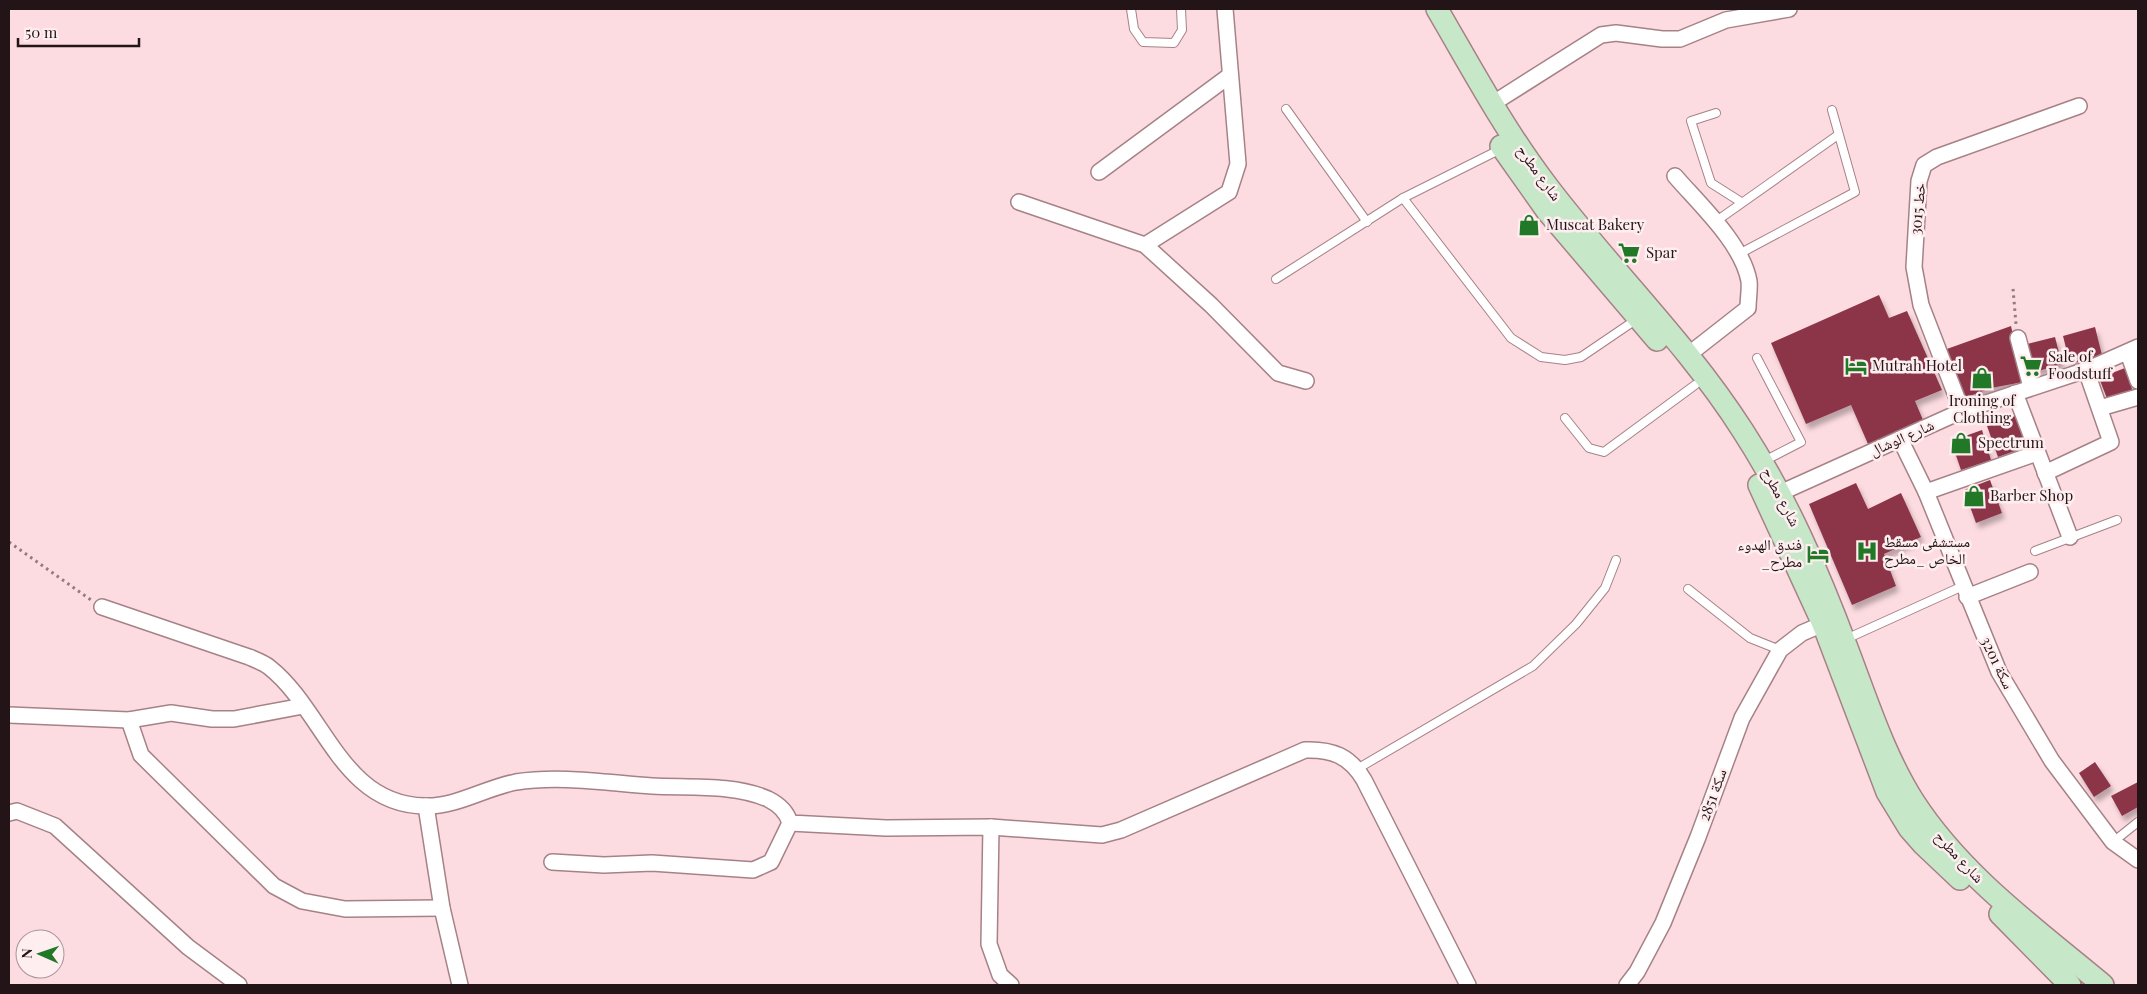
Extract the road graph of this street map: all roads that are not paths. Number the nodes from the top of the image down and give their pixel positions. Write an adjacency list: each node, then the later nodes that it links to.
1 (1131, 9): 2 (lane)
2 (1181, 9)
3 (1225, 9): 8 (street)
4 (1423, 9): 15 (main road, شارع مطرح)
5 (1437, 9): 9 (main road, شارع مطرح)
6 (1789, 9): 7 (street)
7 (1739, 13): 9 (street)
8 (1229, 76): 16 (street); 23 (street)
9 (1492, 104): 29 (main road, شارع مطرح)
10 (2079, 106): 39 (street, 3015 خط)
11 (1286, 109): 21 (lane)
12 (1832, 110): 14 (lane)
13 (1716, 113): 20 (lane)
14 (1838, 135): 20 (lane); 24 (lane)
15 (1502, 148): 18 (lane); 26 (main road, شارع مطرح)
16 (1099, 172)
17 (1675, 176): 22 (street)
18 (1404, 198): 21 (lane); 26 (lane)
19 (1019, 202): 23 (street)
20 (1741, 202): 22 (lane)
21 (1367, 222): 25 (lane)
22 (1715, 222): 24 (street)
23 (1145, 245): 32 (street)
24 (1739, 254): 29 (street)
25 (1276, 279)
26 (1638, 318): 34 (main road, شارع مطرح)
27 (2018, 338): 35 (street)
28 (2133, 350): 31 (street, شارع الوشال); 33 (street)
29 (1688, 355): 43 (main road, شارع مطرح)
30 (1757, 358): 43 (lane)
31 (2086, 370): 35 (street, شارع الوشال); 38 (street)
32 (1306, 380)
33 (2138, 381)
34 (1695, 385): 40 (lane); 55 (main road, شارع مطرح)
35 (2031, 387): 36 (street, شارع الوشال)
36 (2016, 393): 39 (street, شارع الوشال); 42 (street)
37 (2138, 397): 38 (street)
38 (2100, 408): 44 (street)
39 (1962, 411): 41 (street, شارع الوشال)
40 (1565, 418)
41 (1900, 438): 45 (street, سكة 3201); 46 (street, شارع الوشال)
42 (2037, 453): 44 (street); 45 (street)
43 (1762, 462): 46 (main road, شارع مطرح)
44 (2044, 473): 48 (street)
45 (1926, 492): 53 (street, سكة 3201)
46 (1780, 493): 56 (main road, شارع مطرح)
47 (2117, 520): 48 (lane)
48 (2070, 537): 49 (lane)
49 (2035, 551)
50 (1616, 560): 61 (lane)
51 (2030, 572): 53 (street)
52 (1688, 589): 57 (lane)
53 (1965, 592): 56 (lane); 67 (street, سكة 3201)
54 (102, 607): 58 (street)
55 (1822, 624): 57 (street, سكة 2851); 76 (main road, شارع مطرح)
56 (1844, 640): 77 (main road, شارع مطرح)
57 (1780, 650): 75 (street, سكة 2851)
58 (303, 706): 60 (street); 62 (street)
59 (9, 715): 60 (street)
60 (129, 720): 70 (street)
61 (1357, 769): 66 (street); 71 (street)
62 (426, 806): 65 (street); 70 (street)
63 (9, 814): 72 (street)
64 (2138, 822): 67 (lane)
65 (790, 823): 66 (street); 69 (street)
66 (991, 827): 74 (street)
67 (2113, 842): 68 (street, سكة 3201)
68 (2138, 860)
69 (552, 862)
70 (442, 908): 73 (street)
71 (1466, 984)
72 (239, 985)
73 (460, 985)
74 (1011, 985)
75 (1627, 985)
76 (2070, 985)
77 (2103, 985)

